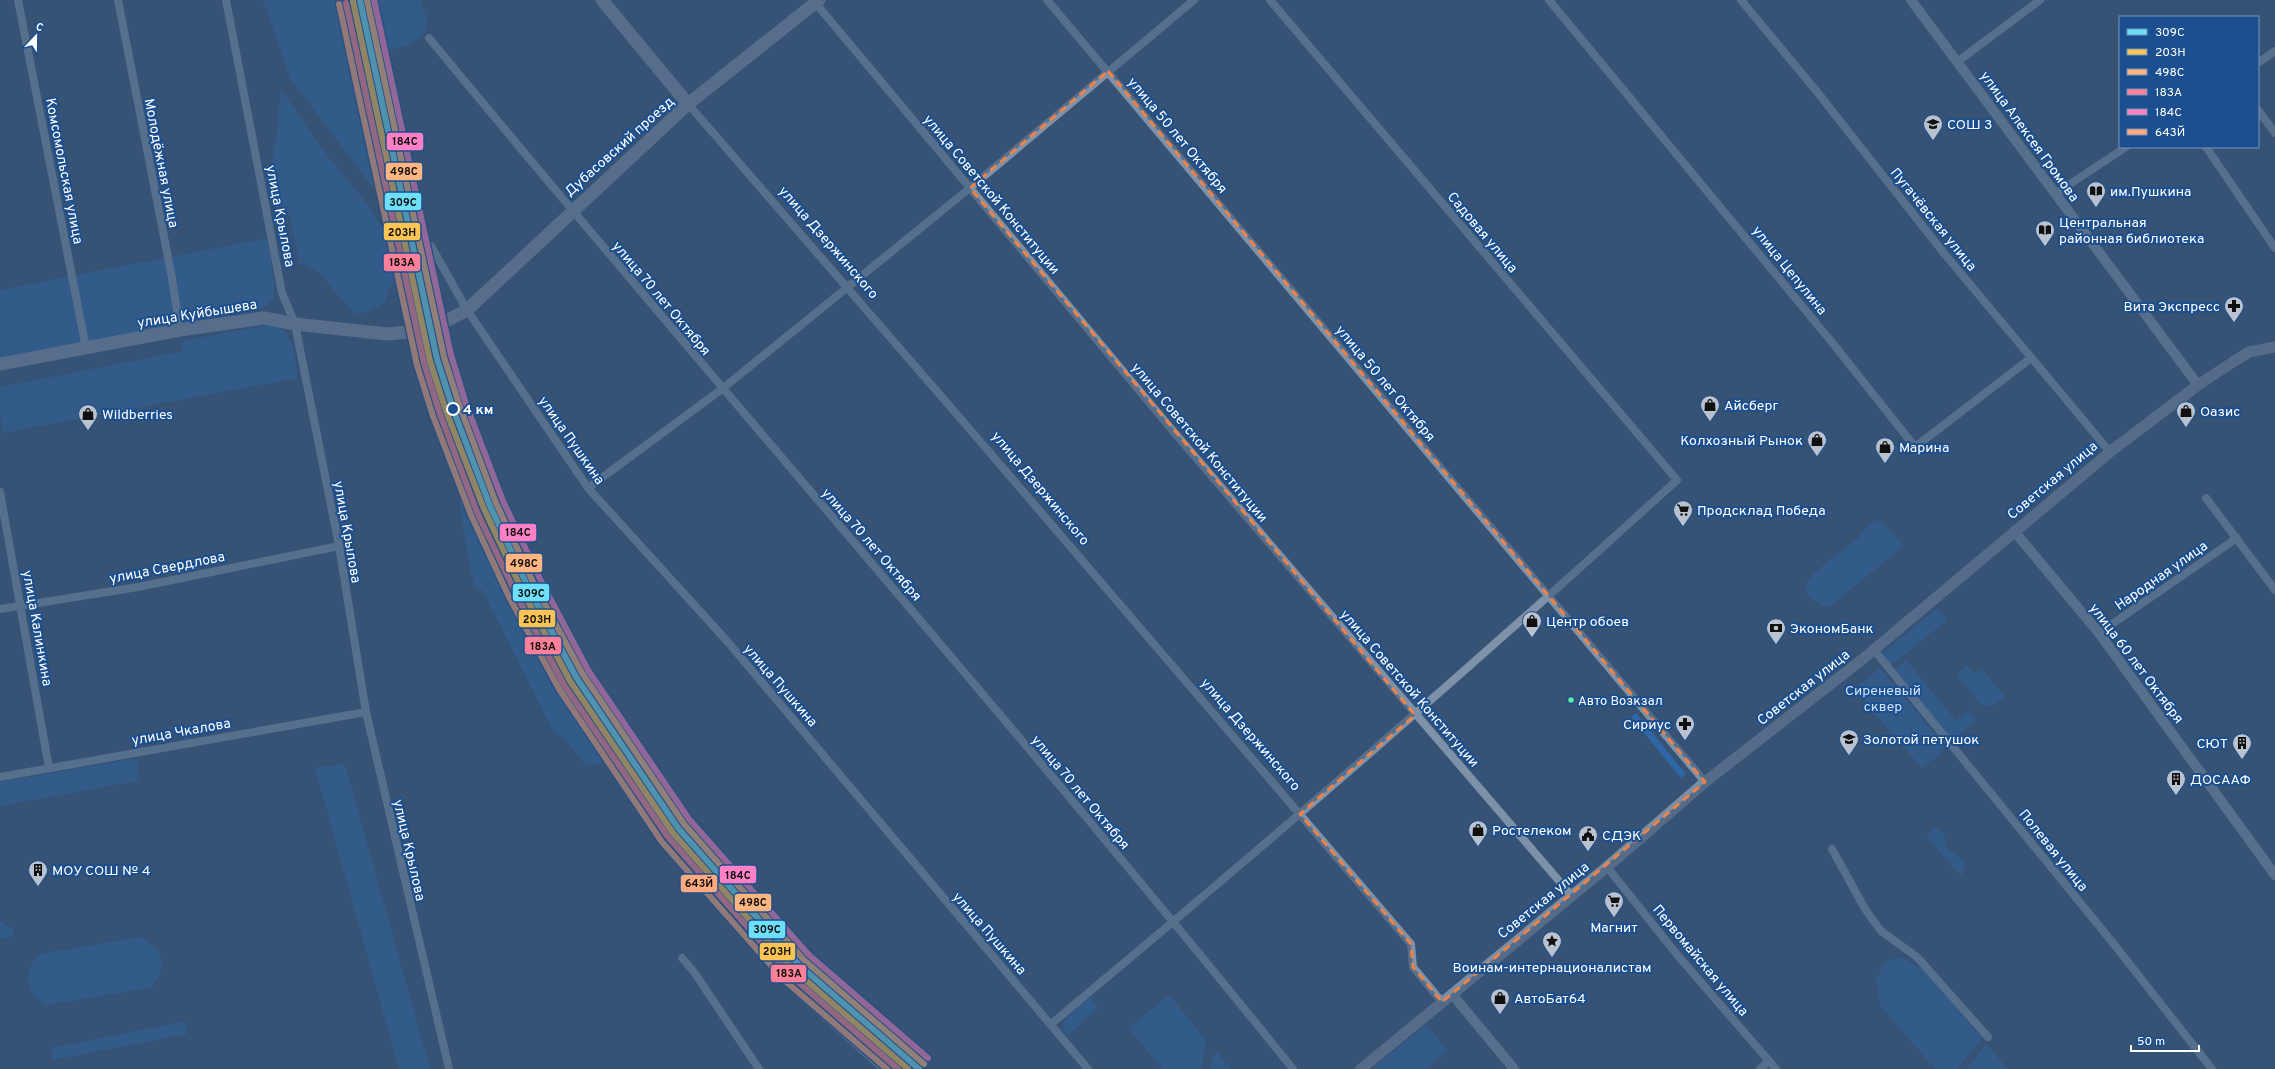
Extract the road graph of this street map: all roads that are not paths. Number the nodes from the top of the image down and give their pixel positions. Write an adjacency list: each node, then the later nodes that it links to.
1 (18, 0): 34 (street, Комсомольская улица)
2 (118, 0): 32 (street, Молодёжная улица)
3 (226, 0): 31 (street, улица Крылова)
4 (602, 0): 18 (main road, улица Дзержинского)
5 (1047, 0): 17 (street, улица 50 лет Октября)
6 (1194, 0): 17 (street)
7 (1270, 0): 47 (street, Садовая улица)
8 (1549, 0): 35 (street, улица Цепулина)
9 (1741, 0): 35 (street, Пугачёвская улица)
10 (1911, 0): 15 (street, улица Алексея Громова)
11 (2040, 0): 15 (street)
12 (816, 1): 18 (main road, Дубасовский проезд); 23 (street, улица Советской Конституции)
13 (429, 38): 25 (street, улица 70 лет Октября)
14 (2275, 51): 16 (street)
15 (1957, 62): 24 (street, улица Алексея Громова)
16 (2259, 62)
17 (1108, 72): 23 (street); 47 (street, улица 50 лет Октября)
18 (688, 104): 25 (main road, Дубасовский проезд); 28 (street, улица Дзержинского)
19 (2259, 111): 20 (street)
20 (2275, 133)
21 (2124, 148): 24 (street)
22 (2207, 148): 27 (street)
23 (970, 188): 28 (street); 53 (street, улица Советской Конституции)
24 (2055, 194): 37 (street, улица Алексея Громова)
25 (572, 211): 29 (main road, Дубасовский проезд); 38 (street, улица 70 лет Октября)
26 (432, 246): 29 (street, улица Пушкина)
27 (2275, 248)
28 (847, 286): 38 (street); 57 (street, улица Дзержинского)
29 (466, 310): 30 (main road, Дубасовский проезд); 40 (street, улица Пушкина)
30 (446, 322): 31 (main road, улица Куйбышева)
31 (295, 324): 32 (main road, улица Куйбышева); 45 (street, улица Крылова)
32 (180, 330): 34 (main road, улица Куйбышева)
33 (2275, 347): 37 (main road, Советская улица)
34 (86, 348): 36 (main road, улица Куйбышева)
35 (2031, 358): 39 (street, Пугачёвская улица)
36 (0, 364)
37 (2198, 385): 39 (main road, Советская улица)
38 (722, 389): 40 (street); 63 (street, улица 70 лет Октября)
39 (2110, 452): 43 (main road, Советская улица)
40 (588, 488): 67 (street, улица Пушкина)
41 (0, 492): 48 (street, улица Калинкина)
42 (2206, 498): 44 (street)
43 (2014, 531): 50 (street, улица 60 лет Октября); 51 (main road, Советская улица)
44 (2237, 538): 46 (street); 50 (street, Народная улица)
45 (339, 546): 48 (street, улица Свердлова); 52 (street, улица Крылова)
46 (2275, 590)
47 (1550, 596): 53 (street); 56 (street, улица 50 лет Октября)
48 (21, 605): 49 (street, улица Свердлова); 54 (street, улица Калинкина)
49 (0, 609)
50 (2099, 633): 61 (street, улица 60 лет Октября)
51 (1874, 650): 56 (main road, Советская улица); 79 (street, Полевая улица)
52 (366, 712): 54 (street, улица Чкалова); 70 (street, улица Крылова)
53 (1415, 714): 57 (street); 62 (street, улица Советской Конституции)
54 (49, 768): 55 (street, улица Чкалова)
55 (0, 777)
56 (1705, 782): 60 (main road, Советская улица)
57 (1300, 814): 63 (street); 66 (street, улица Дзержинского)
58 (662, 828): 72 (street)
59 (1832, 849): 68 (street)
60 (1608, 867): 62 (main road, Советская улица); 69 (street, Первомайская улица)
61 (2275, 875)
62 (1572, 896): 65 (main road, Советская улица)
63 (1174, 922): 67 (street); 74 (street, улица 70 лет Октября)
64 (682, 958): 71 (street)
65 (1452, 994): 66 (main road, Советская улица); 76 (street)
66 (1442, 1002): 75 (main road, Советская улица)
67 (1051, 1024): 73 (street, улица Пушкина)
68 (1988, 1037)
69 (1769, 1061): 77 (street); 78 (street, Первомайская улица)
70 (449, 1069)
71 (759, 1069)
72 (884, 1069)
73 (1088, 1069)
74 (1293, 1069)
75 (1361, 1069)
76 (1514, 1069)
77 (1760, 1069)
78 (1776, 1069)
79 (2212, 1069)

